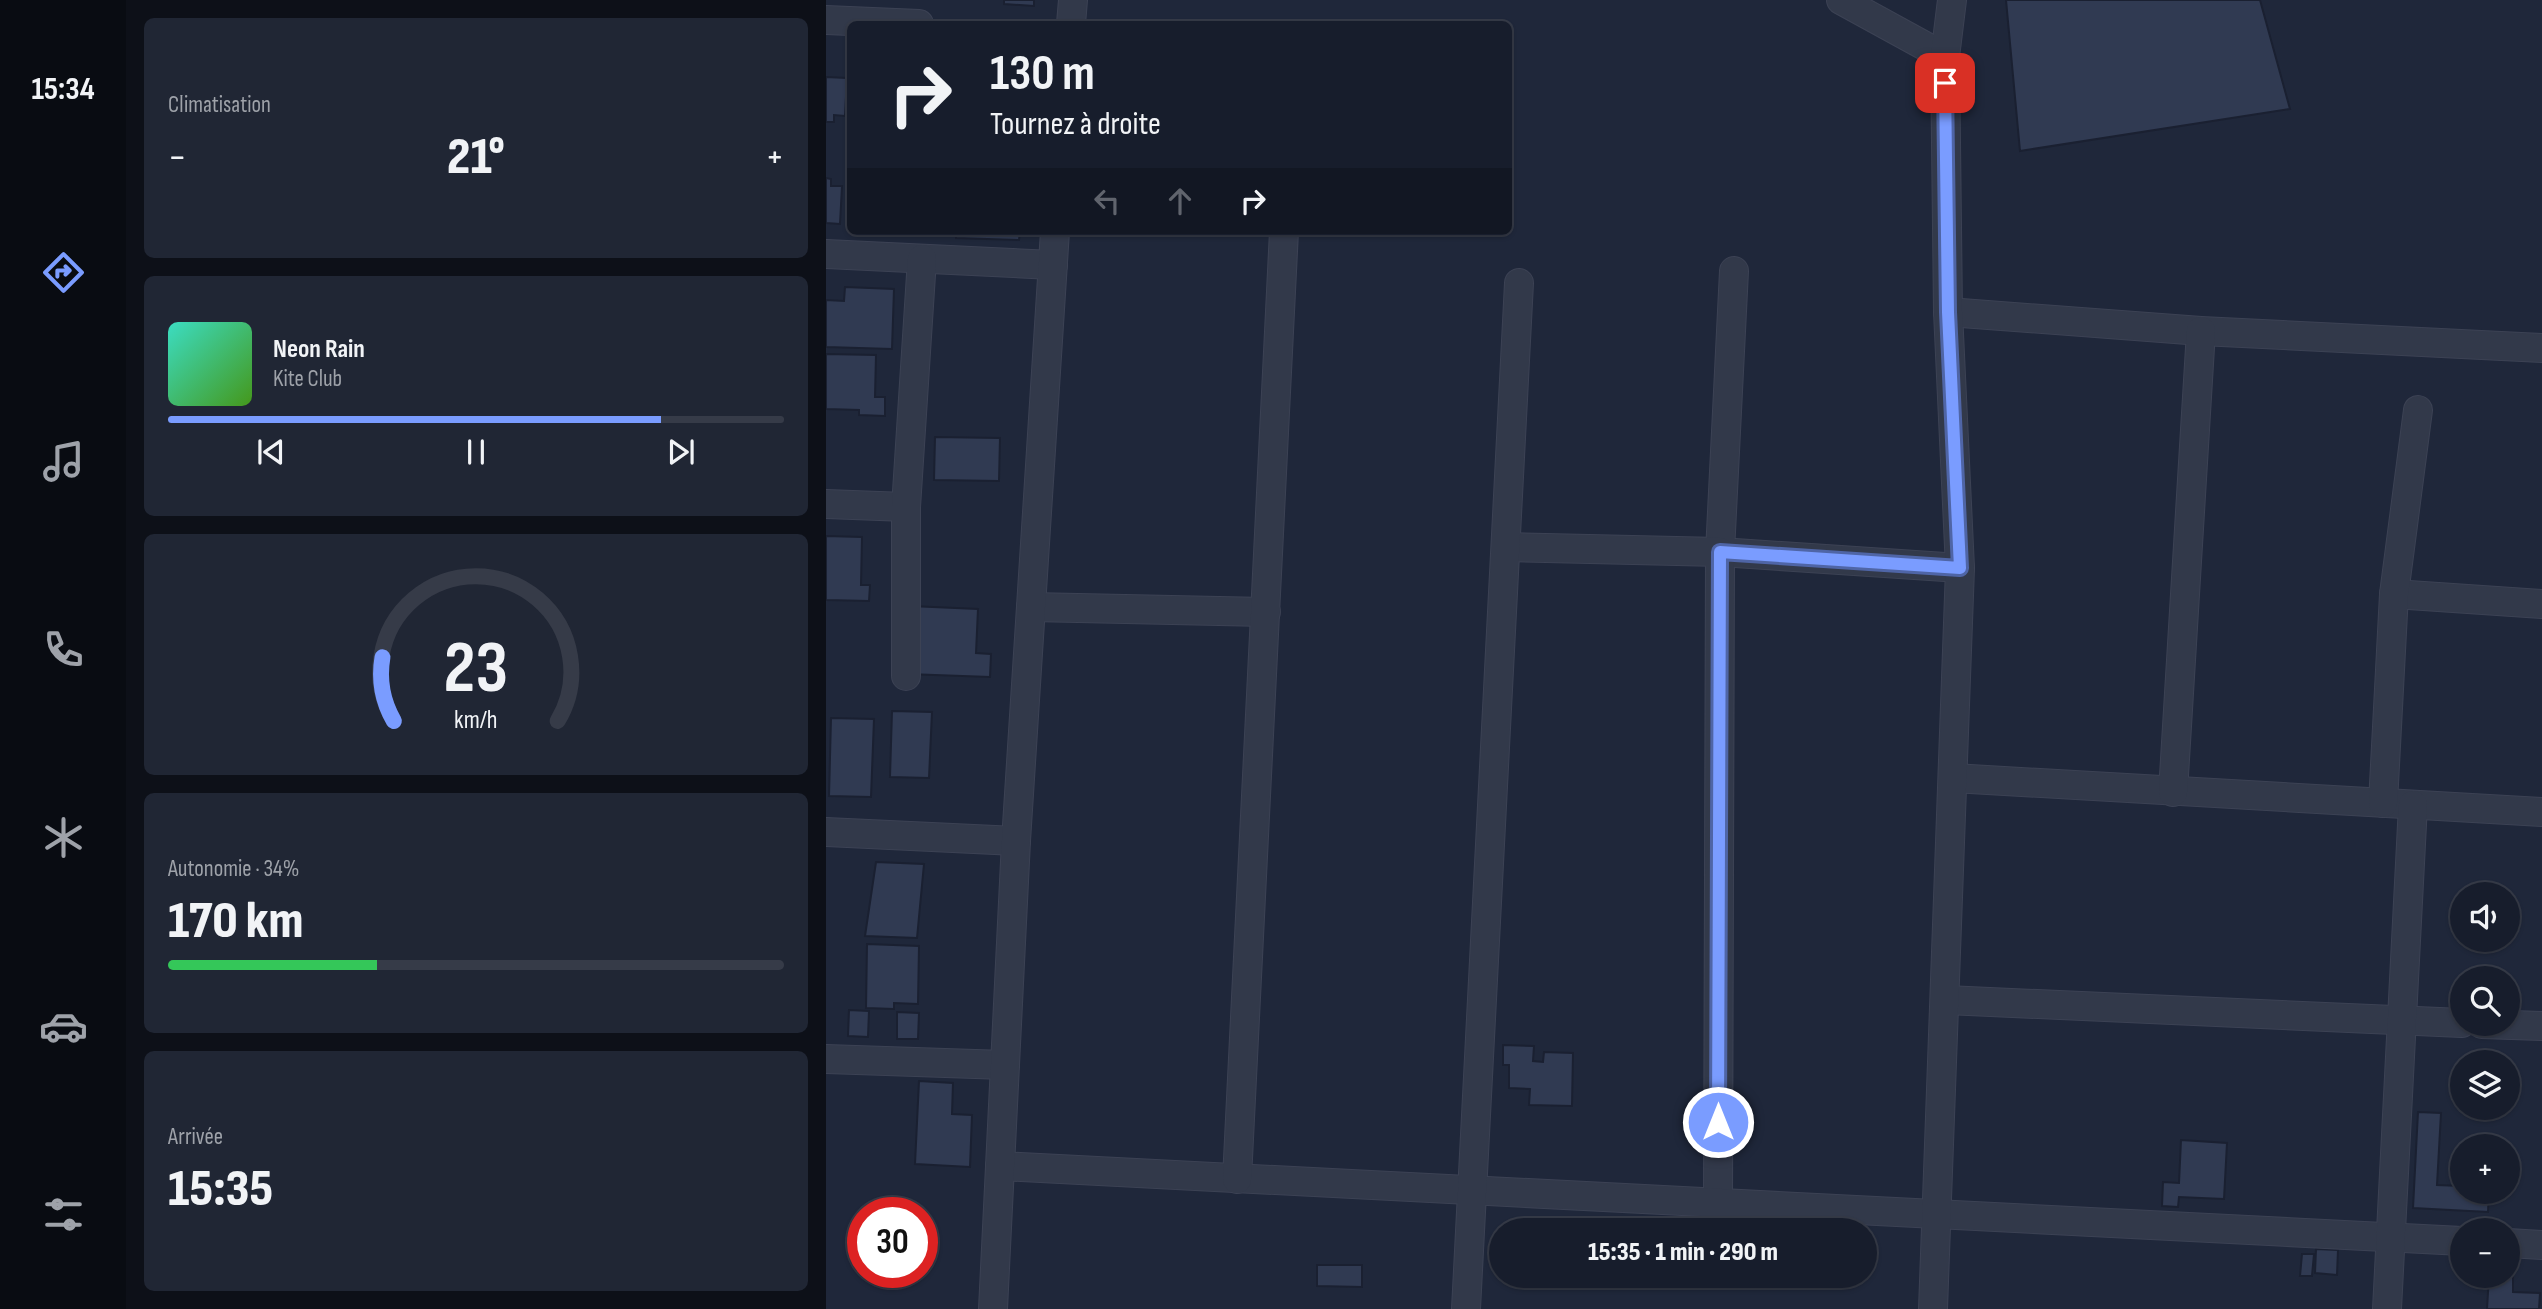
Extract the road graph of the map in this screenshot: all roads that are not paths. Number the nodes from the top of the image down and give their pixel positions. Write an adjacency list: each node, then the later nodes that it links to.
1 (1841, 0): 5 (street)
2 (1952, 0): 5 (street)
3 (826, 20): 4 (street)
4 (849, 21)
5 (1945, 57): 13 (street)
6 (1055, 235): 10 (street)
7 (1284, 235): 25 (street)
8 (826, 254): 9 (street)
9 (922, 259): 10 (street); 18 (street)
10 (1053, 265): 24 (street)
11 (1734, 271): 20 (street)
12 (1519, 283): 19 (street)
13 (1948, 312): 14 (street); 21 (street)
14 (2201, 331): 15 (street); 28 (street)
15 (2542, 348)
16 (2418, 410): 22 (street)
17 (826, 504): 18 (street)
18 (906, 507): 26 (street)
19 (1506, 547): 20 (street); 43 (street)
20 (1720, 552): 21 (street); 44 (street)
21 (1960, 568): 27 (street)
22 (2394, 594): 23 (street); 29 (street)
23 (2542, 604)
24 (1031, 607): 25 (street); 33 (street)
25 (1266, 612): 42 (street)
26 (906, 676)
27 (1953, 778): 28 (street); 34 (street)
28 (2173, 792): 29 (street)
29 (2383, 803): 30 (street)
30 (2413, 805): 31 (street); 35 (street)
31 (2542, 812)
32 (826, 832): 33 (street)
33 (1016, 841): 40 (street)
34 (1946, 1000): 35 (street); 45 (street)
35 (2402, 1020): 36 (street); 46 (street)
36 (2450, 1022)
37 (2520, 1025): 38 (street)
38 (2542, 1026)
39 (826, 1059): 40 (street)
40 (1005, 1065): 41 (street)
41 (1000, 1166): 42 (street); 50 (street)
42 (1237, 1178): 43 (street)
43 (1472, 1190): 44 (street); 51 (street)
44 (1718, 1203): 45 (street)
45 (1936, 1214): 46 (street); 52 (street)
46 (2391, 1237): 47 (street); 53 (street)
47 (2450, 1240)
48 (2520, 1244): 49 (street)
49 (2542, 1245)
50 (993, 1309)
51 (1466, 1309)
52 (1933, 1309)
53 (2387, 1309)

